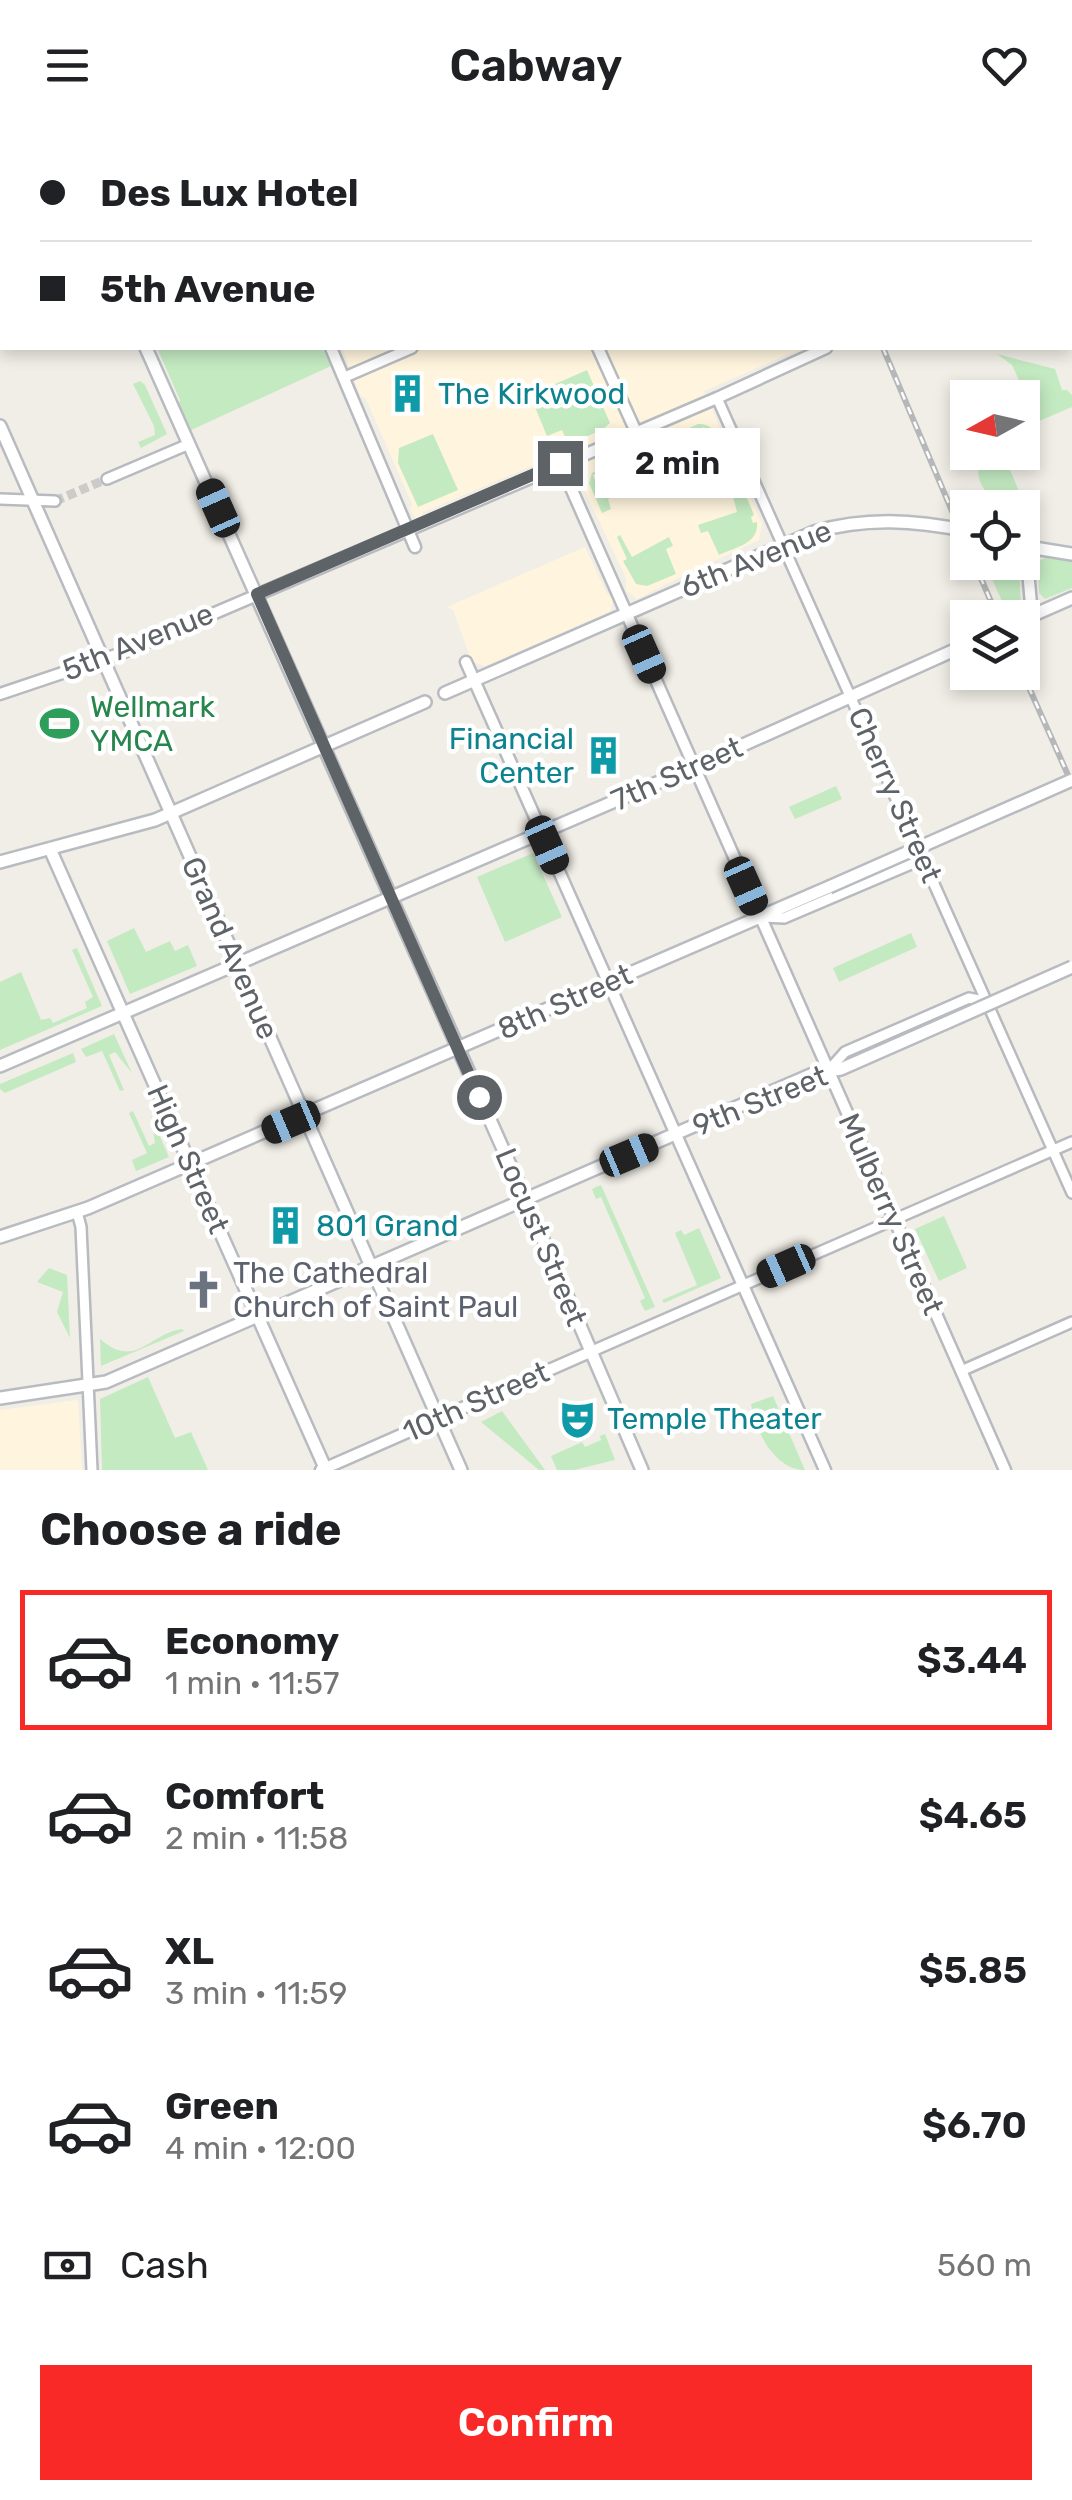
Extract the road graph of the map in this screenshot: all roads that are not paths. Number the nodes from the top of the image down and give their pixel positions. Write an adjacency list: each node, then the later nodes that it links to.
1 (147, 350): 10 (main road, Locust Street)
2 (332, 350): 6 (street)
3 (407, 350): 6 (street)
4 (599, 350): 9 (street)
5 (822, 350): 7 (street, 5th Avenue)
6 (344, 377): 17 (street)
7 (718, 398): 9 (street, 5th Avenue); 18 (street, Cherry Street)
8 (0, 426): 14 (main road, Grand Avenue)
9 (636, 432): 11 (street, 5th Avenue)
10 (189, 444): 12 (street); 22 (main road, Locust Street)
11 (560, 463): 17 (street, 5th Avenue); 25 (street, Mulberry Street)
12 (107, 479)
13 (0, 499): 14 (street)
14 (32, 499): 15 (street); 27 (main road, Grand Avenue)
15 (55, 501)
16 (950, 528): 18 (main road, 6th Avenue)
17 (407, 529): 19 (street); 22 (street, 5th Avenue)
18 (783, 544): 25 (main road, 6th Avenue); 32 (street, Cherry Street)
19 (416, 547)
20 (1040, 549): 21 (main road)
21 (1072, 554)
22 (257, 594): 27 (street, 5th Avenue); 34 (main road, Locust Street)
23 (1072, 598): 24 (main road)
24 (1040, 612)
25 (626, 613): 29 (main road, 6th Avenue); 35 (street, Mulberry Street)
26 (950, 652): 32 (main road, 7th Street)
27 (103, 660): 31 (street, 5th Avenue); 37 (main road, Grand Avenue)
28 (466, 662): 29 (street)
29 (474, 680): 30 (main road, 6th Avenue); 38 (street)
30 (445, 693)
31 (0, 694)
32 (852, 698): 35 (main road, 7th Street); 40 (street, Cherry Street)
33 (426, 702): 34 (main road)
34 (323, 747): 37 (main road); 42 (main road, Locust Street)
35 (694, 767): 38 (main road, 7th Street); 43 (street, Mulberry Street)
36 (1072, 780): 43 (main road, 8th Street, bridge)
37 (171, 813): 39 (main road); 44 (main road, Grand Avenue)
38 (542, 833): 42 (main road, 7th Street); 46 (street)
39 (50, 849): 41 (main road); 48 (main road, High Street)
40 (919, 849): 43 (street); 47 (street, Cherry Street)
41 (0, 862)
42 (390, 899): 44 (main road, 7th Street); 49 (main road, Locust Street)
43 (760, 917): 46 (main road, 8th Street); 51 (street, Mulberry Street)
44 (237, 964): 48 (main road, 7th Street); 52 (main road, Grand Avenue)
45 (1072, 966): 47 (street); 51 (main road, 9th Street, bridge)
46 (608, 983): 49 (main road, 8th Street); 53 (street)
47 (987, 1003): 51 (street); 55 (street, Cherry Street)
48 (123, 1013): 50 (main road, 7th Street); 56 (main road, High Street)
49 (458, 1049): 52 (main road, 8th Street); 58 (main road, Locust Street)
50 (0, 1066)
51 (828, 1071): 53 (main road, 9th Street); 60 (street, Mulberry Street)
52 (304, 1116): 56 (main road, 8th Street); 62 (main road, Grand Avenue)
53 (675, 1135): 58 (main road, 9th Street); 63 (street)
54 (1072, 1142): 55 (street, 10th Street)
55 (1052, 1151): 57 (street, Cherry Street); 60 (street, 10th Street)
56 (191, 1165): 59 (main road, 8th Street); 64 (main road, High Street)
57 (1072, 1193)
58 (526, 1199): 62 (main road, 9th Street); 66 (main road, Locust Street)
59 (78, 1212): 61 (main road, 8th Street); 68 (street)
60 (894, 1220): 63 (street, 10th Street); 67 (street, Mulberry Street)
61 (0, 1237)
62 (370, 1267): 64 (main road, 9th Street); 70 (main road, Grand Avenue)
63 (742, 1286): 66 (street, 10th Street); 75 (street)
64 (258, 1316): 68 (main road, 9th Street); 71 (main road, High Street)
65 (1072, 1322): 67 (street)
66 (590, 1352): 70 (street, 10th Street); 74 (main road, Locust Street)
67 (961, 1371): 76 (street, Mulberry Street)
68 (88, 1386): 69 (main road, 9th Street); 72 (street)
69 (0, 1398)
70 (438, 1418): 71 (street, 10th Street); 73 (main road, Grand Avenue)
71 (324, 1469)
72 (92, 1470)
73 (461, 1470)
74 (642, 1470)
75 (824, 1470)
76 (1005, 1470)

